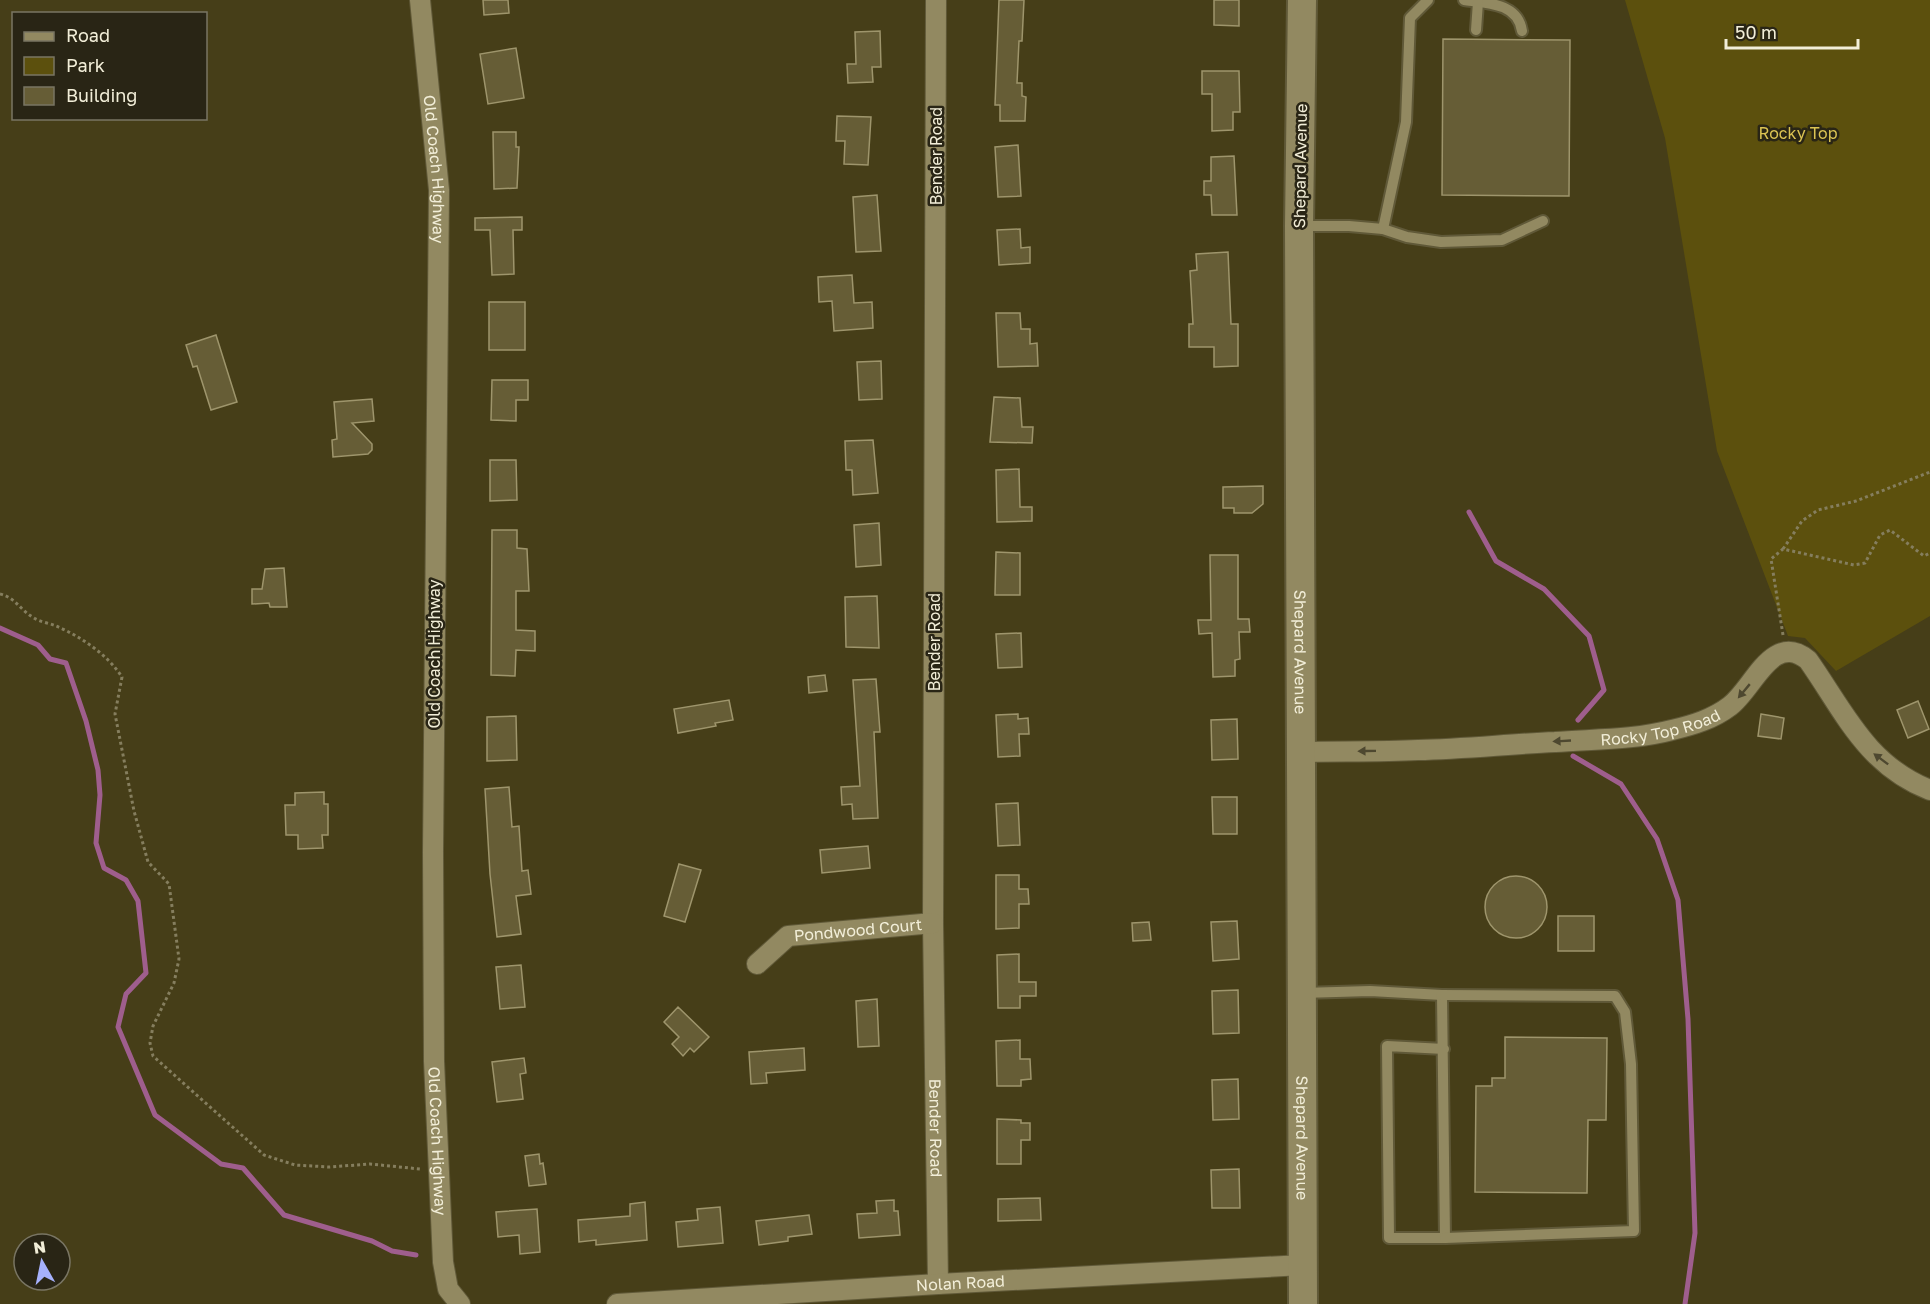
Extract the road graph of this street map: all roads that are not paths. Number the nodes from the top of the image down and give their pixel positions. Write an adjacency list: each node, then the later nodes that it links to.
1 (420, 0): 22 (street, Old Coach Highway)
2 (936, 0): 14 (street, Bender Road)
3 (1302, 0): 10 (main road, Shepard Avenue)
4 (1428, 0): 11 (lane)
5 (1464, 0): 6 (lane)
6 (1478, 2): 7 (lane); 8 (lane)
7 (1476, 30)
8 (1522, 31)
9 (1543, 221): 11 (lane)
10 (1299, 226): 11 (lane); 12 (main road, Shepard Avenue)
11 (1383, 229)
12 (1300, 752): 13 (street, Rocky Top Road, one-way to 12); 16 (main road, Shepard Avenue)
13 (1930, 790)
14 (933, 923): 15 (street, Pondwood Court); 21 (street, Bender Road)
15 (757, 964)
16 (1302, 993): 17 (lane); 20 (main road, Shepard Avenue)
17 (1441, 995): 18 (lane); 19 (lane)
18 (1444, 1048): 19 (lane); 19 (lane)
19 (1445, 1238)
20 (1303, 1265): 21 (street, Nolan Road); 24 (main road, Shepard Avenue)
21 (938, 1284): 23 (street, Nolan Road)
22 (460, 1304)
23 (617, 1304)
24 (1303, 1304)

